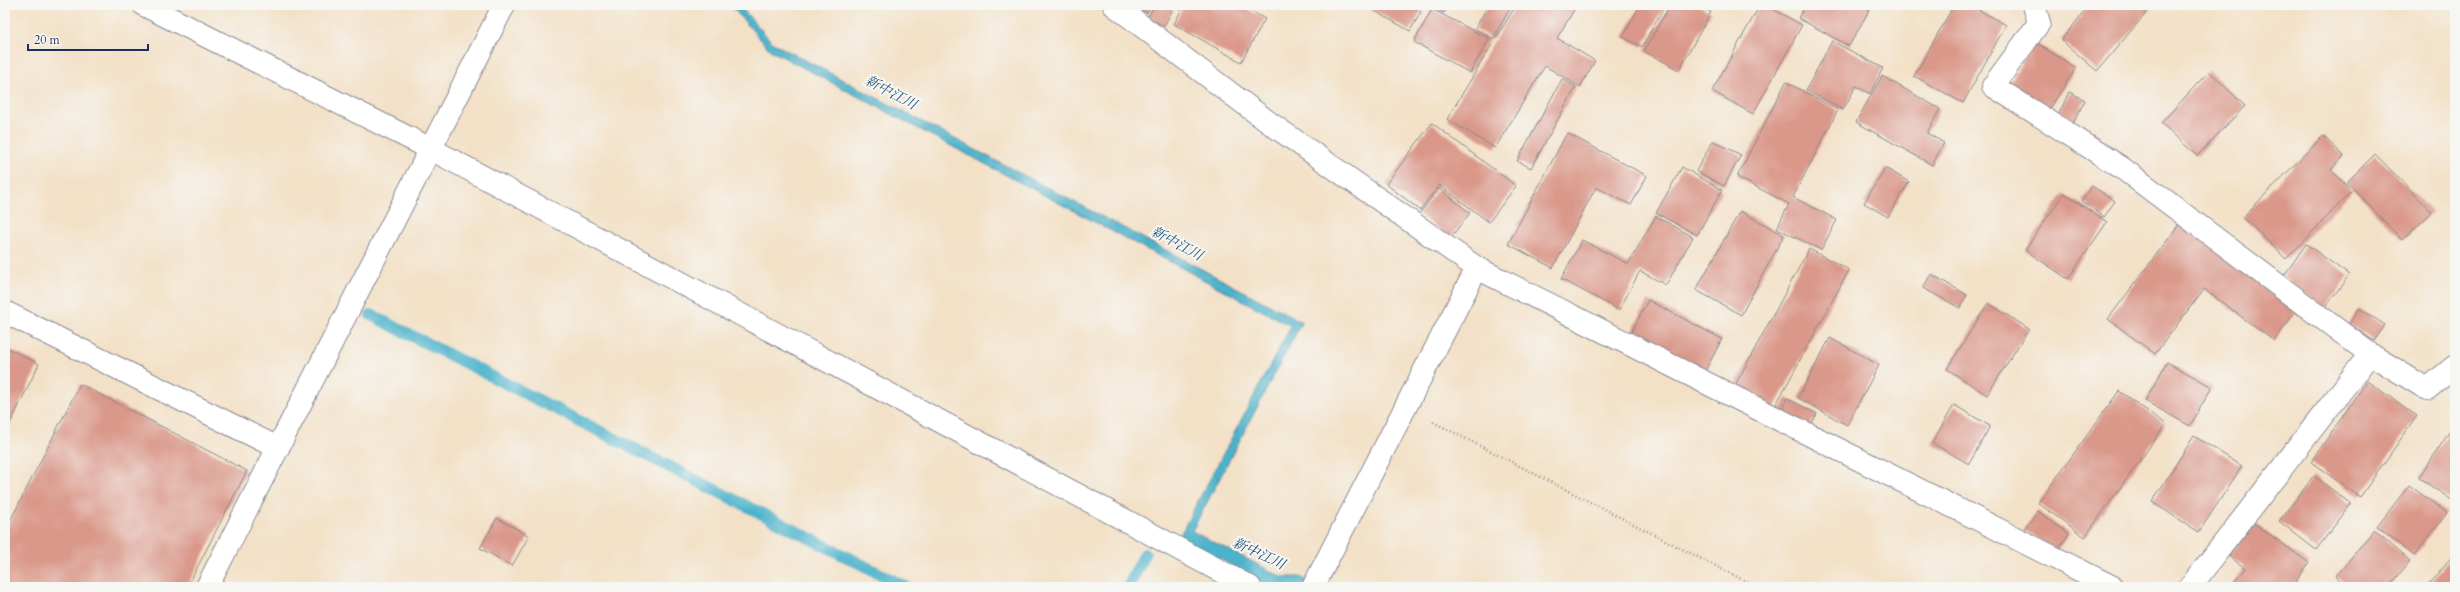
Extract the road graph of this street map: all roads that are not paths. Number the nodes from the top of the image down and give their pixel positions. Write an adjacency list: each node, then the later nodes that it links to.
1 (144, 5): 5 (street)
2 (504, 5): 5 (street)
3 (1114, 5): 6 (street)
4 (2034, 5): 8 (street)
5 (431, 149): 10 (street); 13 (street)
6 (1477, 268): 11 (street); 14 (street)
7 (5, 312): 10 (street)
8 (2370, 354): 9 (street); 15 (street)
9 (2455, 366)
10 (278, 448): 12 (street)
11 (1315, 585)
12 (207, 587)
13 (1250, 587)
14 (2113, 587)
15 (2190, 587)

